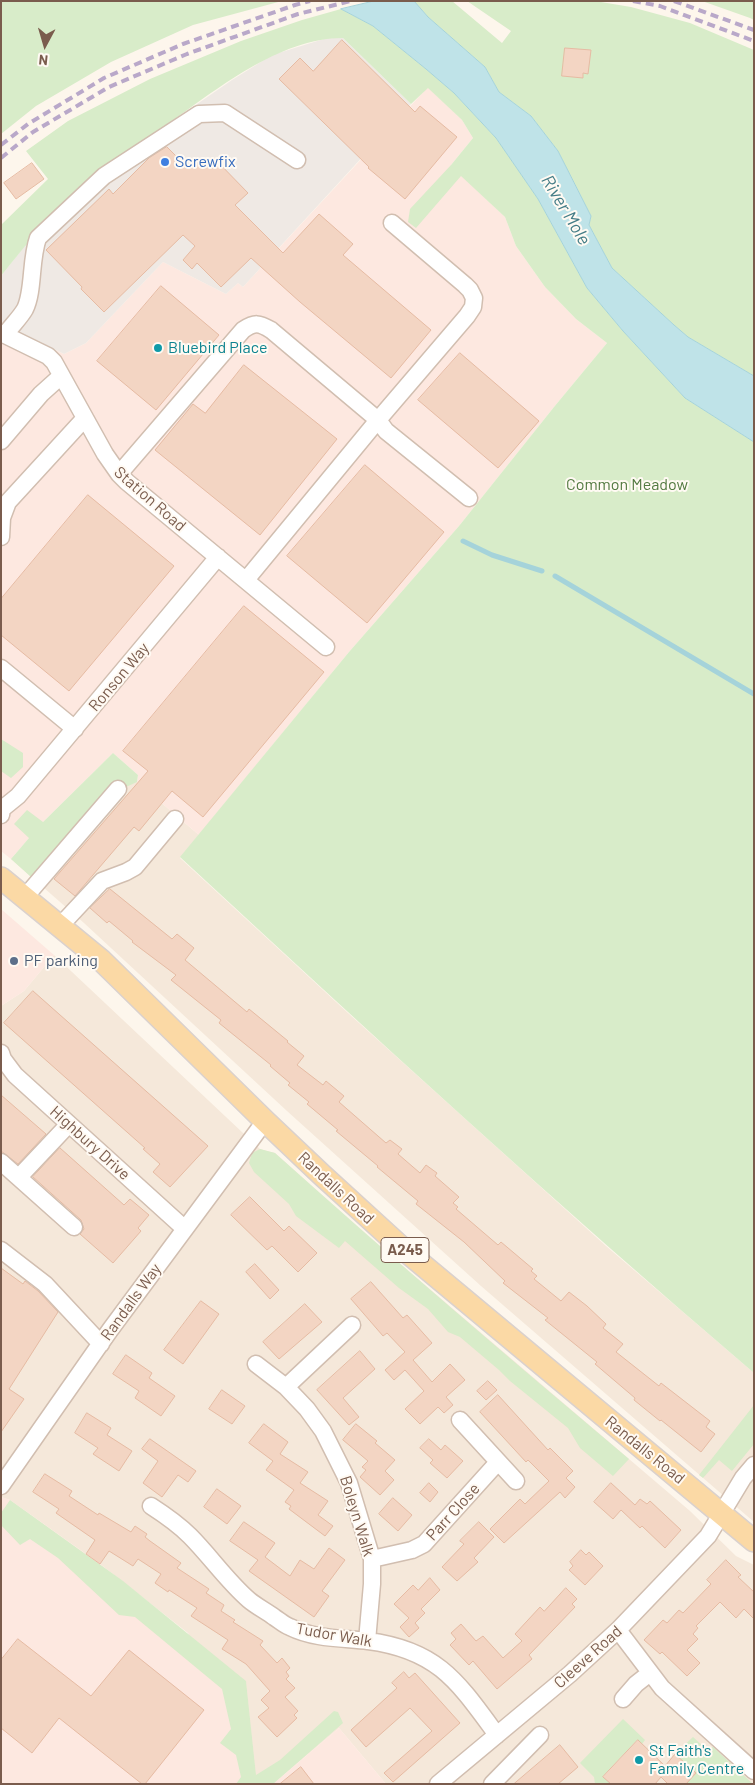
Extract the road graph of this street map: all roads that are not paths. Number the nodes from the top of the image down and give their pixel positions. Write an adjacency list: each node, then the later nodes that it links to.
1 (297, 160): 3 (street)
2 (392, 224): 6 (street)
3 (3, 334): 4 (street, Station Road)
4 (61, 376): 5 (street, Station Road); 7 (street)
5 (85, 418): 8 (street, Station Road); 10 (street)
6 (378, 420): 8 (street); 9 (street); 12 (street)
7 (1, 441)
8 (119, 474): 11 (street, Station Road)
9 (469, 498)
10 (1, 537)
11 (218, 557): 12 (street, Station Road); 15 (street, Ronson Way)
12 (246, 580): 13 (street, Station Road)
13 (326, 647)
14 (1, 668): 15 (street)
15 (75, 729): 17 (street, Ronson Way)
16 (118, 789): 20 (street)
17 (1, 816)
18 (175, 819): 21 (street)
19 (1, 878): 20 (main road, Randalls Road / A245)
20 (25, 897): 21 (main road, Randalls Road / A245)
21 (60, 926): 23 (main road, Randalls Road / A245)
22 (1, 1052): 24 (street, Highbury Drive)
23 (265, 1121): 28 (street, Randalls Way); 40 (main road, Randalls Road / A245)
24 (69, 1124): 26 (street); 28 (street, Highbury Drive)
25 (1, 1162): 26 (street)
26 (19, 1177): 27 (street)
27 (74, 1227)
28 (184, 1228): 31 (street, Randalls Way)
29 (1, 1250): 31 (street)
30 (352, 1325): 33 (street)
31 (101, 1344): 38 (street, Randalls Way)
32 (256, 1364): 33 (street, Boleyn Walk)
33 (286, 1386): 42 (street, Boleyn Walk)
34 (460, 1420): 35 (street)
35 (498, 1462): 37 (street); 42 (street, Parr Close)
36 (754, 1465): 40 (street, Cleeve Road)
37 (516, 1481)
38 (2, 1484)
39 (151, 1506): 44 (street, Tudor Walk)
40 (722, 1514): 41 (main road, Randalls Road / A245); 43 (street, Cleeve Road)
41 (754, 1541)
42 (372, 1559): 44 (street, Boleyn Walk)
43 (618, 1630): 45 (street); 47 (street, Cleeve Road)
44 (367, 1641): 47 (street, Tudor Walk)
45 (650, 1673): 46 (street); 49 (street)
46 (623, 1699)
47 (497, 1735): 50 (street, Cleeve Road)
48 (540, 1735): 51 (street)
49 (754, 1771)
50 (442, 1783)
51 (492, 1784)

